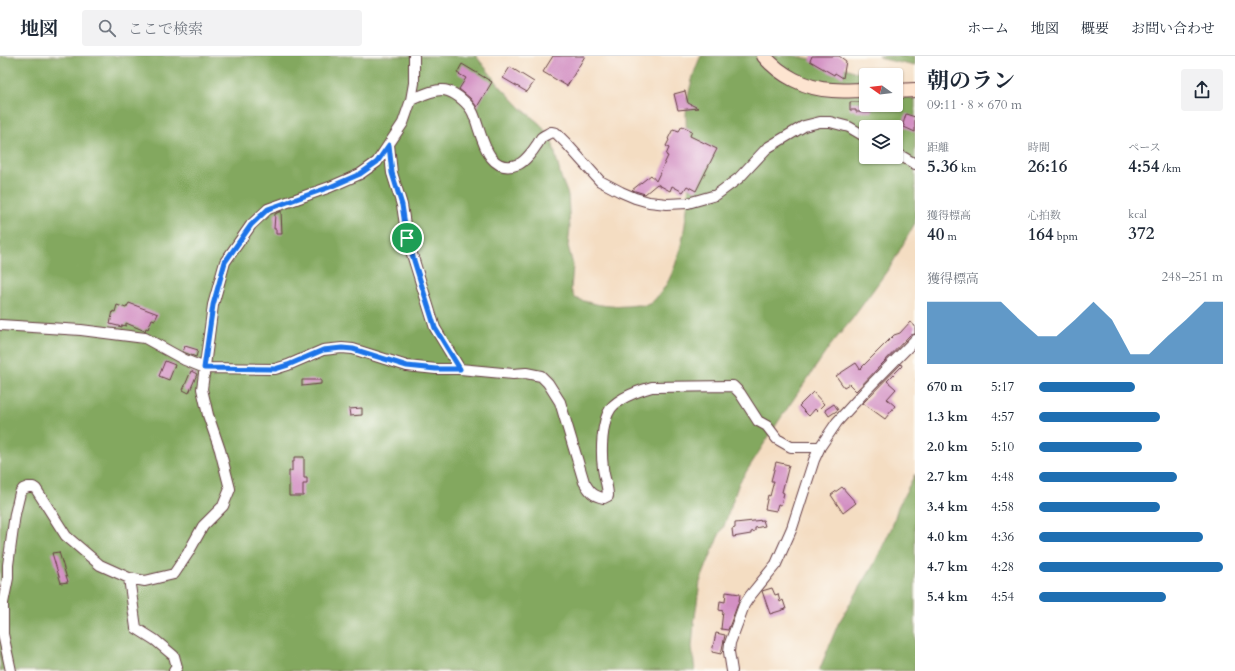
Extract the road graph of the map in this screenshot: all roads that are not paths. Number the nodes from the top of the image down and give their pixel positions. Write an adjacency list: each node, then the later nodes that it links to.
1 (414, 56): 6 (street)
2 (764, 56): 3 (main road)
3 (859, 90)
4 (915, 90): 5 (main road)
5 (903, 91)
6 (410, 100): 7 (street); 8 (street)
7 (859, 133)
8 (389, 145): 13 (street); 14 (street)
9 (903, 157): 10 (street)
10 (915, 164)
11 (0, 325): 13 (street)
12 (915, 340): 15 (street)
13 (204, 368): 14 (street); 16 (street)
14 (460, 369): 15 (street)
15 (820, 447): 19 (street)
16 (129, 578): 17 (street); 18 (street)
17 (11, 671)
18 (174, 671)
19 (732, 671)

